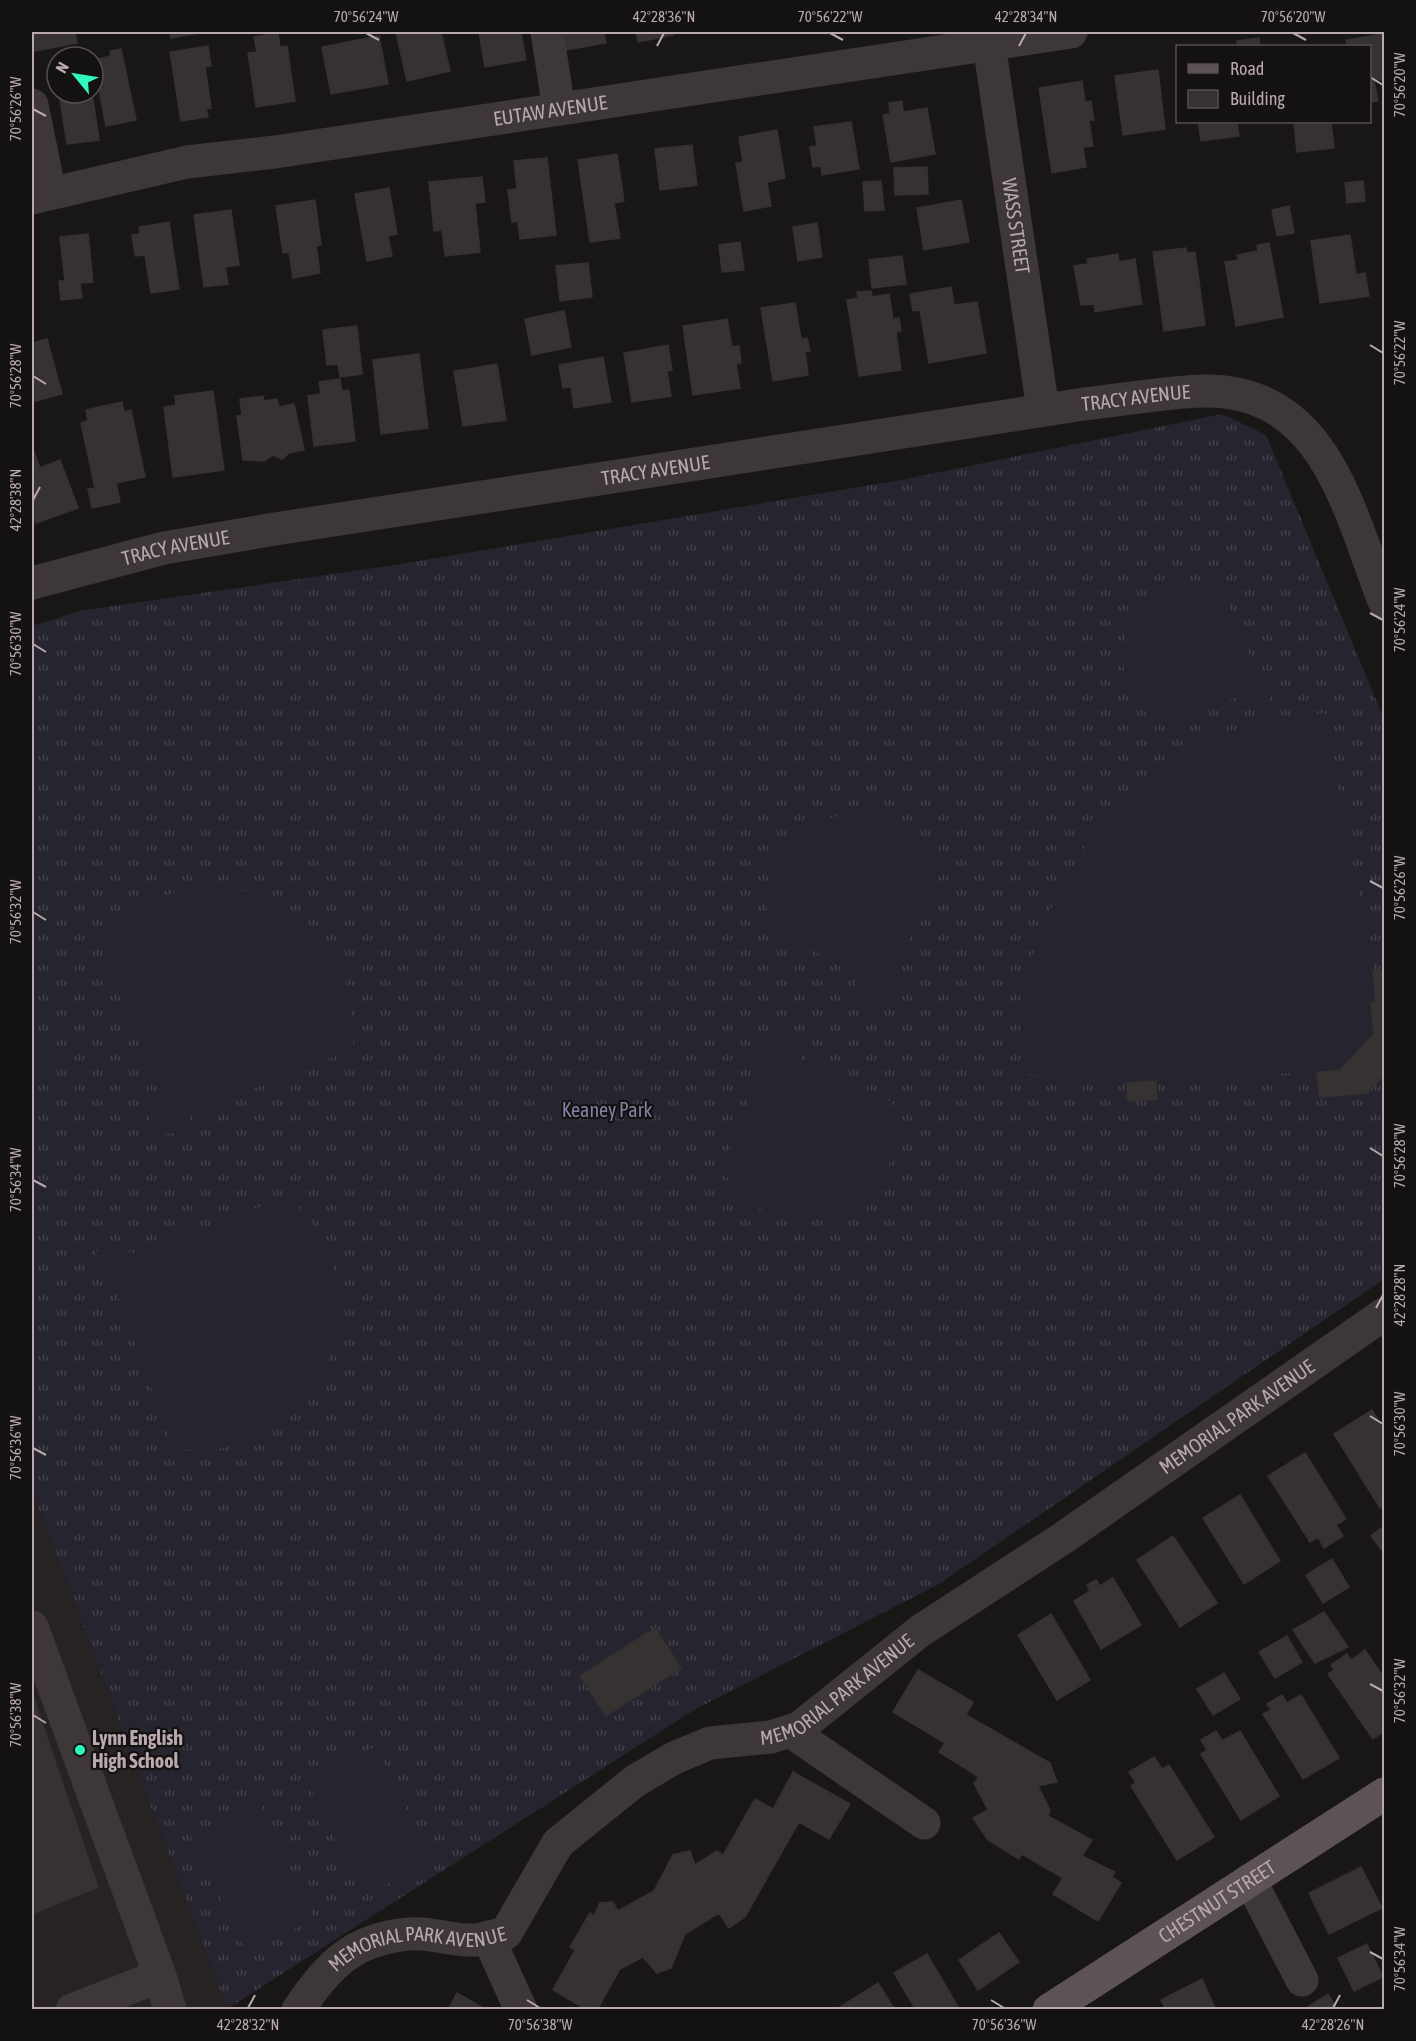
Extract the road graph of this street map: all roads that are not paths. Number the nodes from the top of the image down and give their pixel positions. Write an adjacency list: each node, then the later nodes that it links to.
1 (547, 32): 5 (street)
2 (1071, 32): 3 (street, EUTAW AVENUE)
3 (989, 44): 5 (street, EUTAW AVENUE); 7 (street, WASS STREET)
4 (32, 105): 6 (street)
5 (559, 109): 6 (street, EUTAW AVENUE)
6 (41, 195)
7 (1043, 410): 8 (street, TRACY AVENUE); 9 (street, TRACY AVENUE)
8 (1377, 561): 10 (street, TRACY AVENUE)
9 (32, 582)
10 (1384, 601)
11 (1384, 1314): 13 (street, MEMORIAL PARK AVENUE)
12 (32, 1627): 18 (street)
13 (790, 1731): 15 (street); 17 (street, MEMORIAL PARK AVENUE)
14 (1382, 1802): 16 (main road, CHESTNUT STREET)
15 (924, 1823)
16 (1250, 1880): 19 (street); 24 (main road, CHESTNUT STREET)
17 (488, 1937): 22 (street, MEMORIAL PARK AVENUE); 23 (street)
18 (160, 1976): 20 (street); 21 (street)
19 (1302, 1980)
20 (72, 2010)
21 (170, 2010)
22 (298, 2010)
23 (521, 2010)
24 (1049, 2010)

